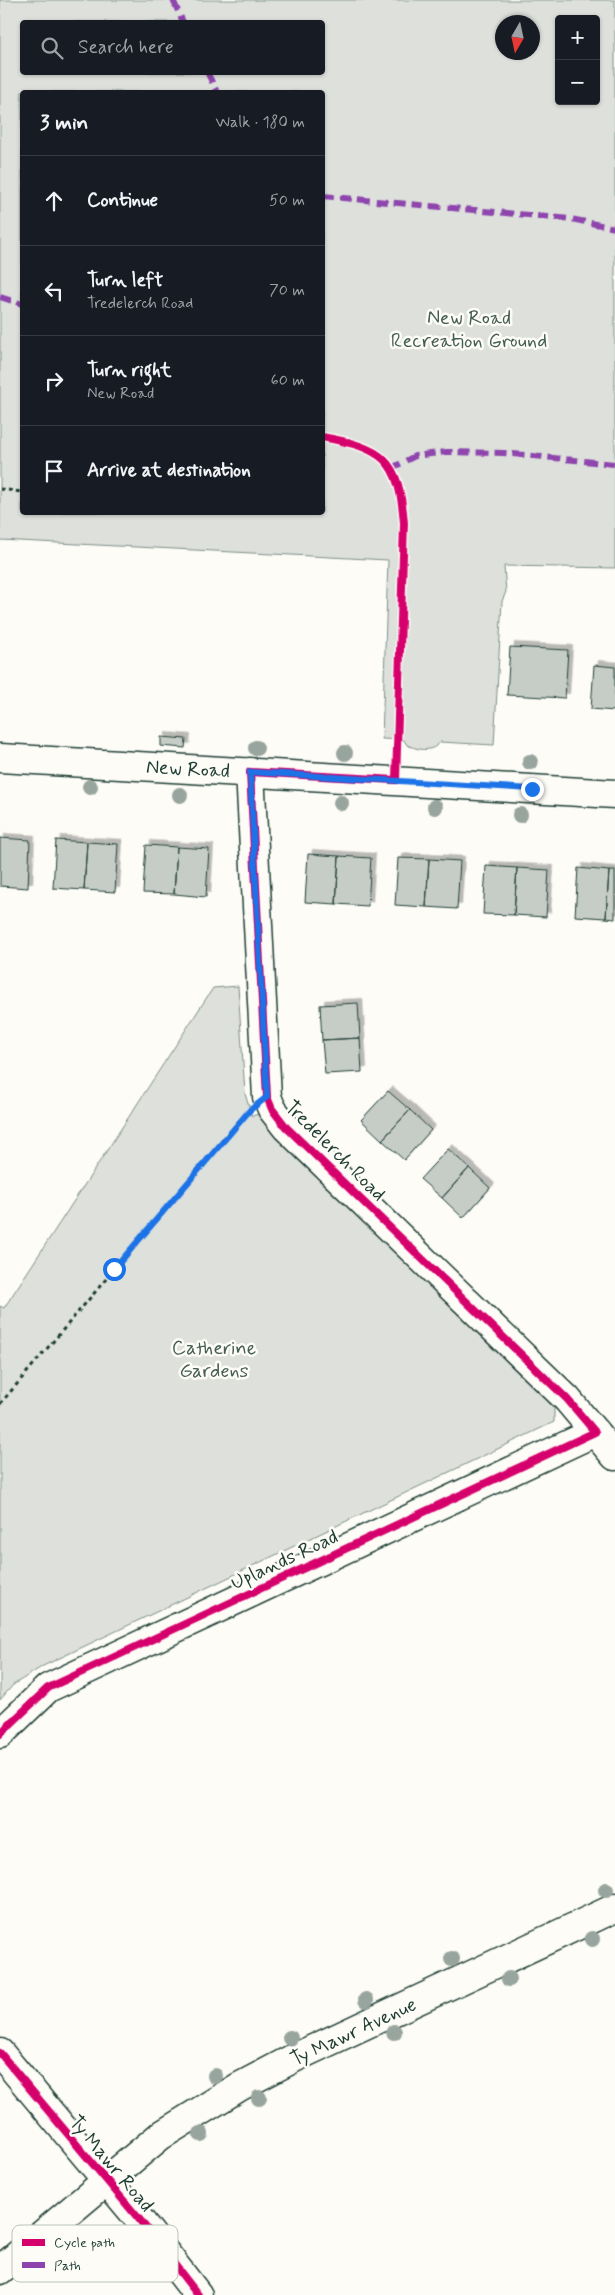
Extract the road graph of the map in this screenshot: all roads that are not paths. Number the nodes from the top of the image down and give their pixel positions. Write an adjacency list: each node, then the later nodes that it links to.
1 (0, 758): 2 (street, New Road)
2 (250, 772): 3 (street, New Road); 4 (street, Tredelerch Road)
3 (615, 794)
4 (608, 1444): 5 (street, Uplands Road)
5 (0, 1734)
6 (615, 1908): 8 (street, Ty Mawr Avenue)
7 (0, 2053): 8 (street, Ty Mawr Road)
8 (106, 2180): 9 (street, Ty Mawr Avenue); 10 (street, Ty Mawr Road)
9 (53, 2225)
10 (142, 2225)
11 (12, 2260): 12 (street, Ty Mawr Avenue)
12 (0, 2270)
13 (178, 2270): 14 (street, Ty Mawr Road)
14 (198, 2295)

